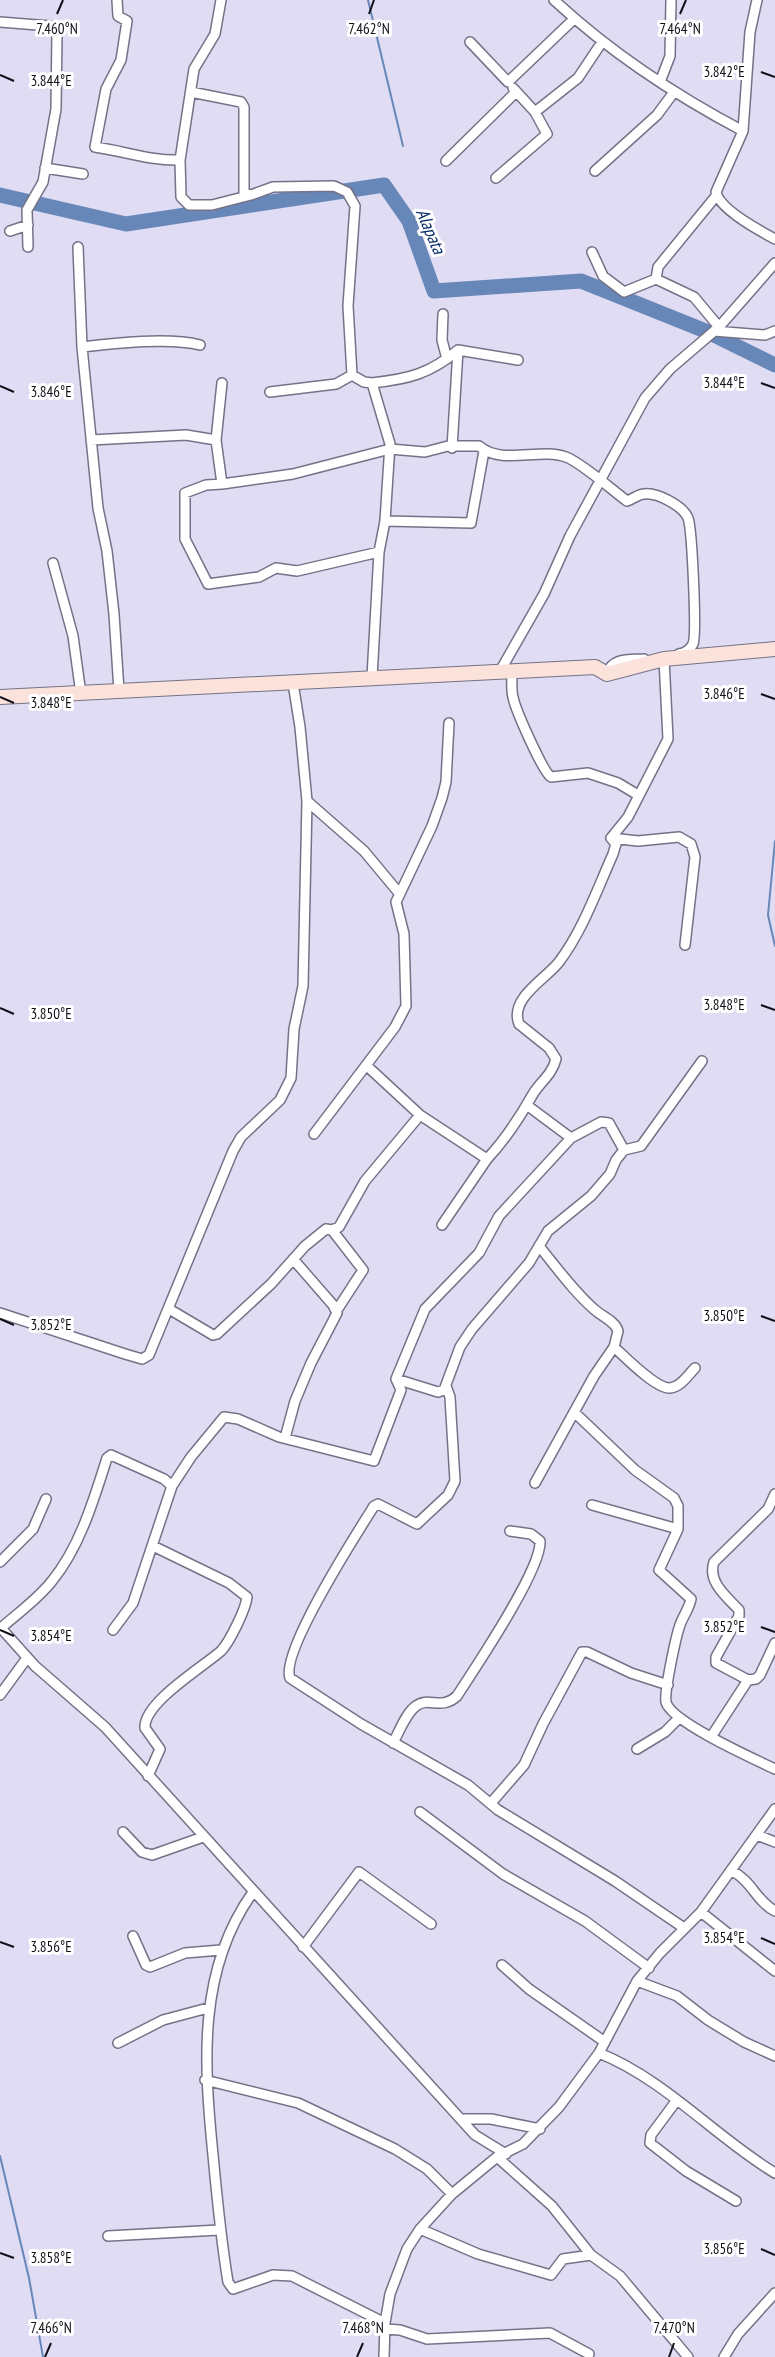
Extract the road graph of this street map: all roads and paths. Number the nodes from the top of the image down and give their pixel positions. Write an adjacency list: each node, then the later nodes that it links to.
1 (117, 0): 17 (street)
2 (221, 0): 12 (street)
3 (554, 0): 6 (street)
4 (671, 0): 11 (street)
5 (757, 0): 16 (street)
6 (574, 19): 9 (street); 10 (street)
7 (0, 22): 19 (street)
8 (470, 42): 10 (street)
9 (602, 42): 11 (street); 15 (street)
10 (508, 82): 13 (street)
11 (660, 82): 14 (street)
12 (191, 92): 17 (street); 23 (street)
13 (516, 92): 15 (street); 18 (street)
14 (674, 92): 16 (street); 20 (street)
15 (536, 112): 22 (street)
16 (743, 131): 24 (street)
17 (180, 160): 23 (street)
18 (446, 161)
19 (45, 168): 21 (street); 25 (street)
20 (595, 171)
21 (83, 174)
22 (496, 178)
23 (251, 195): 41 (street)
24 (717, 196): 27 (street); 32 (street)
25 (28, 225): 26 (street); 28 (street)
26 (10, 231)
27 (775, 239)
28 (28, 246)
29 (78, 247): 37 (street)
30 (592, 252): 32 (street)
31 (775, 262): 34 (street)
32 (656, 279): 34 (street)
33 (443, 314): 39 (street)
34 (717, 329): 35 (street); 50 (street)
35 (775, 331)
36 (200, 345): 37 (street)
37 (82, 346): 45 (street)
38 (458, 350): 39 (street); 40 (street); 47 (street)
39 (447, 359): 43 (street)
40 (518, 360)
41 (352, 375): 43 (street); 44 (street)
42 (222, 382): 46 (street)
43 (372, 383): 48 (street)
44 (270, 393)
45 (91, 440): 46 (street); 61 (street)
46 (216, 440): 51 (street)
47 (452, 448): 48 (street); 49 (street)
48 (390, 449): 51 (street); 52 (street)
49 (484, 451): 50 (street); 52 (street)
50 (600, 482): 57 (street); 58 (street)
51 (222, 484): 53 (street)
52 (386, 521): 53 (street)
53 (379, 552): 59 (street)
54 (53, 563): 62 (street)
55 (775, 649): 56 (main road)
56 (664, 659): 58 (main road); 65 (street)
57 (505, 673): 58 (main road); 59 (main road); 65 (street)
58 (608, 674)
59 (372, 677): 60 (main road)
60 (293, 683): 61 (main road); 66 (street)
61 (119, 691): 62 (main road)
62 (81, 694): 63 (main road)
63 (0, 697)
64 (449, 723): 68 (street)
65 (638, 795): 67 (street)
66 (307, 801): 68 (street); 82 (street)
67 (611, 838): 69 (street); 72 (street)
68 (399, 893): 71 (street)
69 (685, 945)
70 (702, 1062): 76 (street)
71 (367, 1066): 73 (street); 74 (street)
72 (528, 1106): 75 (street); 77 (street)
73 (420, 1115): 77 (street); 79 (street)
74 (314, 1134)
75 (571, 1138): 76 (street); 87 (street)
76 (624, 1150): 80 (street)
77 (487, 1159): 78 (street)
78 (442, 1225)
79 (332, 1230): 81 (street); 83 (street)
80 (539, 1246): 85 (street); 88 (street)
81 (293, 1259): 82 (street); 83 (street)
82 (169, 1309): 84 (street)
83 (337, 1310): 90 (street)
84 (0, 1313)
85 (614, 1347): 86 (street); 89 (street)
86 (695, 1368)
87 (396, 1379): 88 (street); 90 (street)
88 (446, 1386): 109 (street)
89 (574, 1412): 91 (street); 96 (street)
90 (285, 1438): 92 (street)
91 (535, 1483)
92 (172, 1486): 98 (street); 100 (street)
93 (775, 1494): 104 (street)
94 (46, 1499): 99 (street)
95 (592, 1504): 96 (street)
96 (678, 1529): 105 (street)
97 (510, 1531): 109 (street)
98 (153, 1546): 101 (street); 112 (street)
99 (0, 1562)
100 (0, 1628): 103 (street)
101 (113, 1630)
102 (775, 1644): 104 (street)
103 (27, 1658): 106 (street); 112 (street)
104 (748, 1680): 108 (street)
105 (668, 1685): 107 (street); 113 (street)
106 (0, 1695)
107 (679, 1718): 108 (street); 110 (street)
108 (711, 1737): 111 (street)
109 (393, 1743): 113 (street)
110 (637, 1749)
111 (775, 1769)
112 (148, 1776): 118 (street)
113 (491, 1803): 125 (street)
114 (775, 1809): 117 (street)
115 (420, 1812): 130 (street)
116 (123, 1832): 118 (street)
117 (757, 1835): 119 (street); 120 (street)
118 (203, 1837): 121 (street)
119 (775, 1842)
120 (732, 1871): 122 (street); 123 (street)
121 (254, 1892): 127 (street); 128 (street)
122 (775, 1911)
123 (701, 1912): 125 (street); 131 (street)
124 (431, 1924): 127 (street)
125 (684, 1928): 130 (street)
126 (132, 1936): 128 (street)
127 (303, 1947): 140 (street)
128 (221, 1950): 133 (street)
129 (502, 1965): 134 (street)
130 (649, 1968): 132 (street)
131 (775, 1971)
132 (637, 1981): 134 (street); 137 (street)
133 (208, 2008): 135 (street); 138 (street)
134 (605, 2042): 136 (street)
135 (118, 2043)
136 (598, 2053): 139 (street); 141 (street)
137 (775, 2056)
138 (205, 2080): 144 (street); 147 (street)
139 (677, 2100): 143 (street); 145 (street)
140 (461, 2119): 141 (street); 142 (street)
141 (540, 2129): 142 (street)
142 (502, 2156): 144 (street); 149 (street)
143 (775, 2173)
144 (452, 2194): 146 (street)
145 (736, 2201)
146 (420, 2229): 149 (street); 151 (street)
147 (219, 2230): 148 (street); 151 (street)
148 (108, 2236)
149 (591, 2255): 154 (street)
150 (775, 2294): 155 (street)
151 (385, 2326): 152 (street); 153 (street)
152 (589, 2354)
153 (384, 2357)
154 (688, 2357)
155 (724, 2357)

